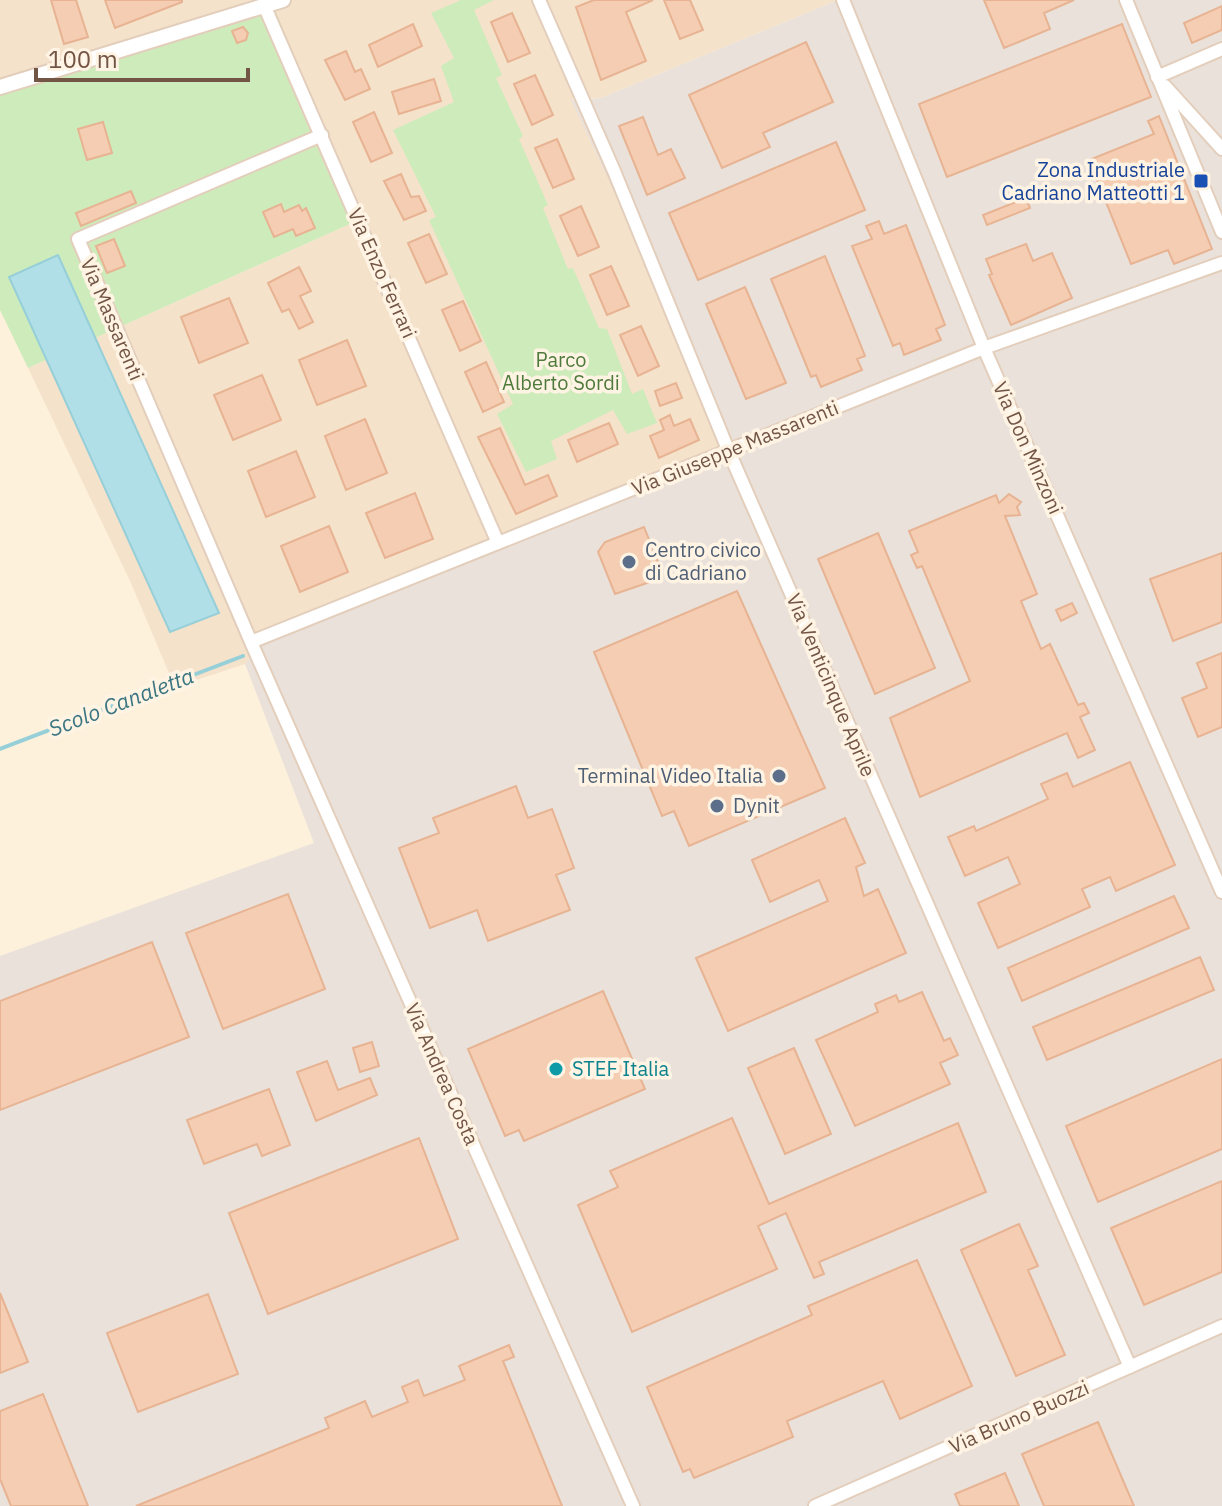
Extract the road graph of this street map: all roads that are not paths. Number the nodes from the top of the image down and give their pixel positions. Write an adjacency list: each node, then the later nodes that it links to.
1 (539, 0): 13 (street, Via Venticinque Aprile)
2 (843, 0): 12 (street, Via Don Minzoni)
3 (1126, 0): 6 (street)
4 (274, 2): 7 (street); 8 (street, Via Enzo Ferrari)
5 (1222, 49): 6 (street)
6 (1157, 77): 9 (street); 10 (street)
7 (0, 87)
8 (322, 135): 14 (street, Via Enzo Ferrari); 15 (street, Via Massarenti)
9 (1222, 149)
10 (1222, 232)
11 (1222, 263): 12 (street, Via Giuseppe Massarenti)
12 (984, 348): 13 (street, Via Giuseppe Massarenti); 16 (street, Via Don Minzoni)
13 (729, 452): 14 (street, Via Giuseppe Massarenti); 18 (street, Via Venticinque Aprile)
14 (498, 543): 15 (street, Via Giuseppe Massarenti)
15 (251, 642): 19 (street, Via Andrea Costa)
16 (1222, 892)
17 (1222, 1326): 18 (street, Via Bruno Buozzi)
18 (1130, 1367): 20 (street, Via Bruno Buozzi)
19 (633, 1506)
20 (815, 1506)

